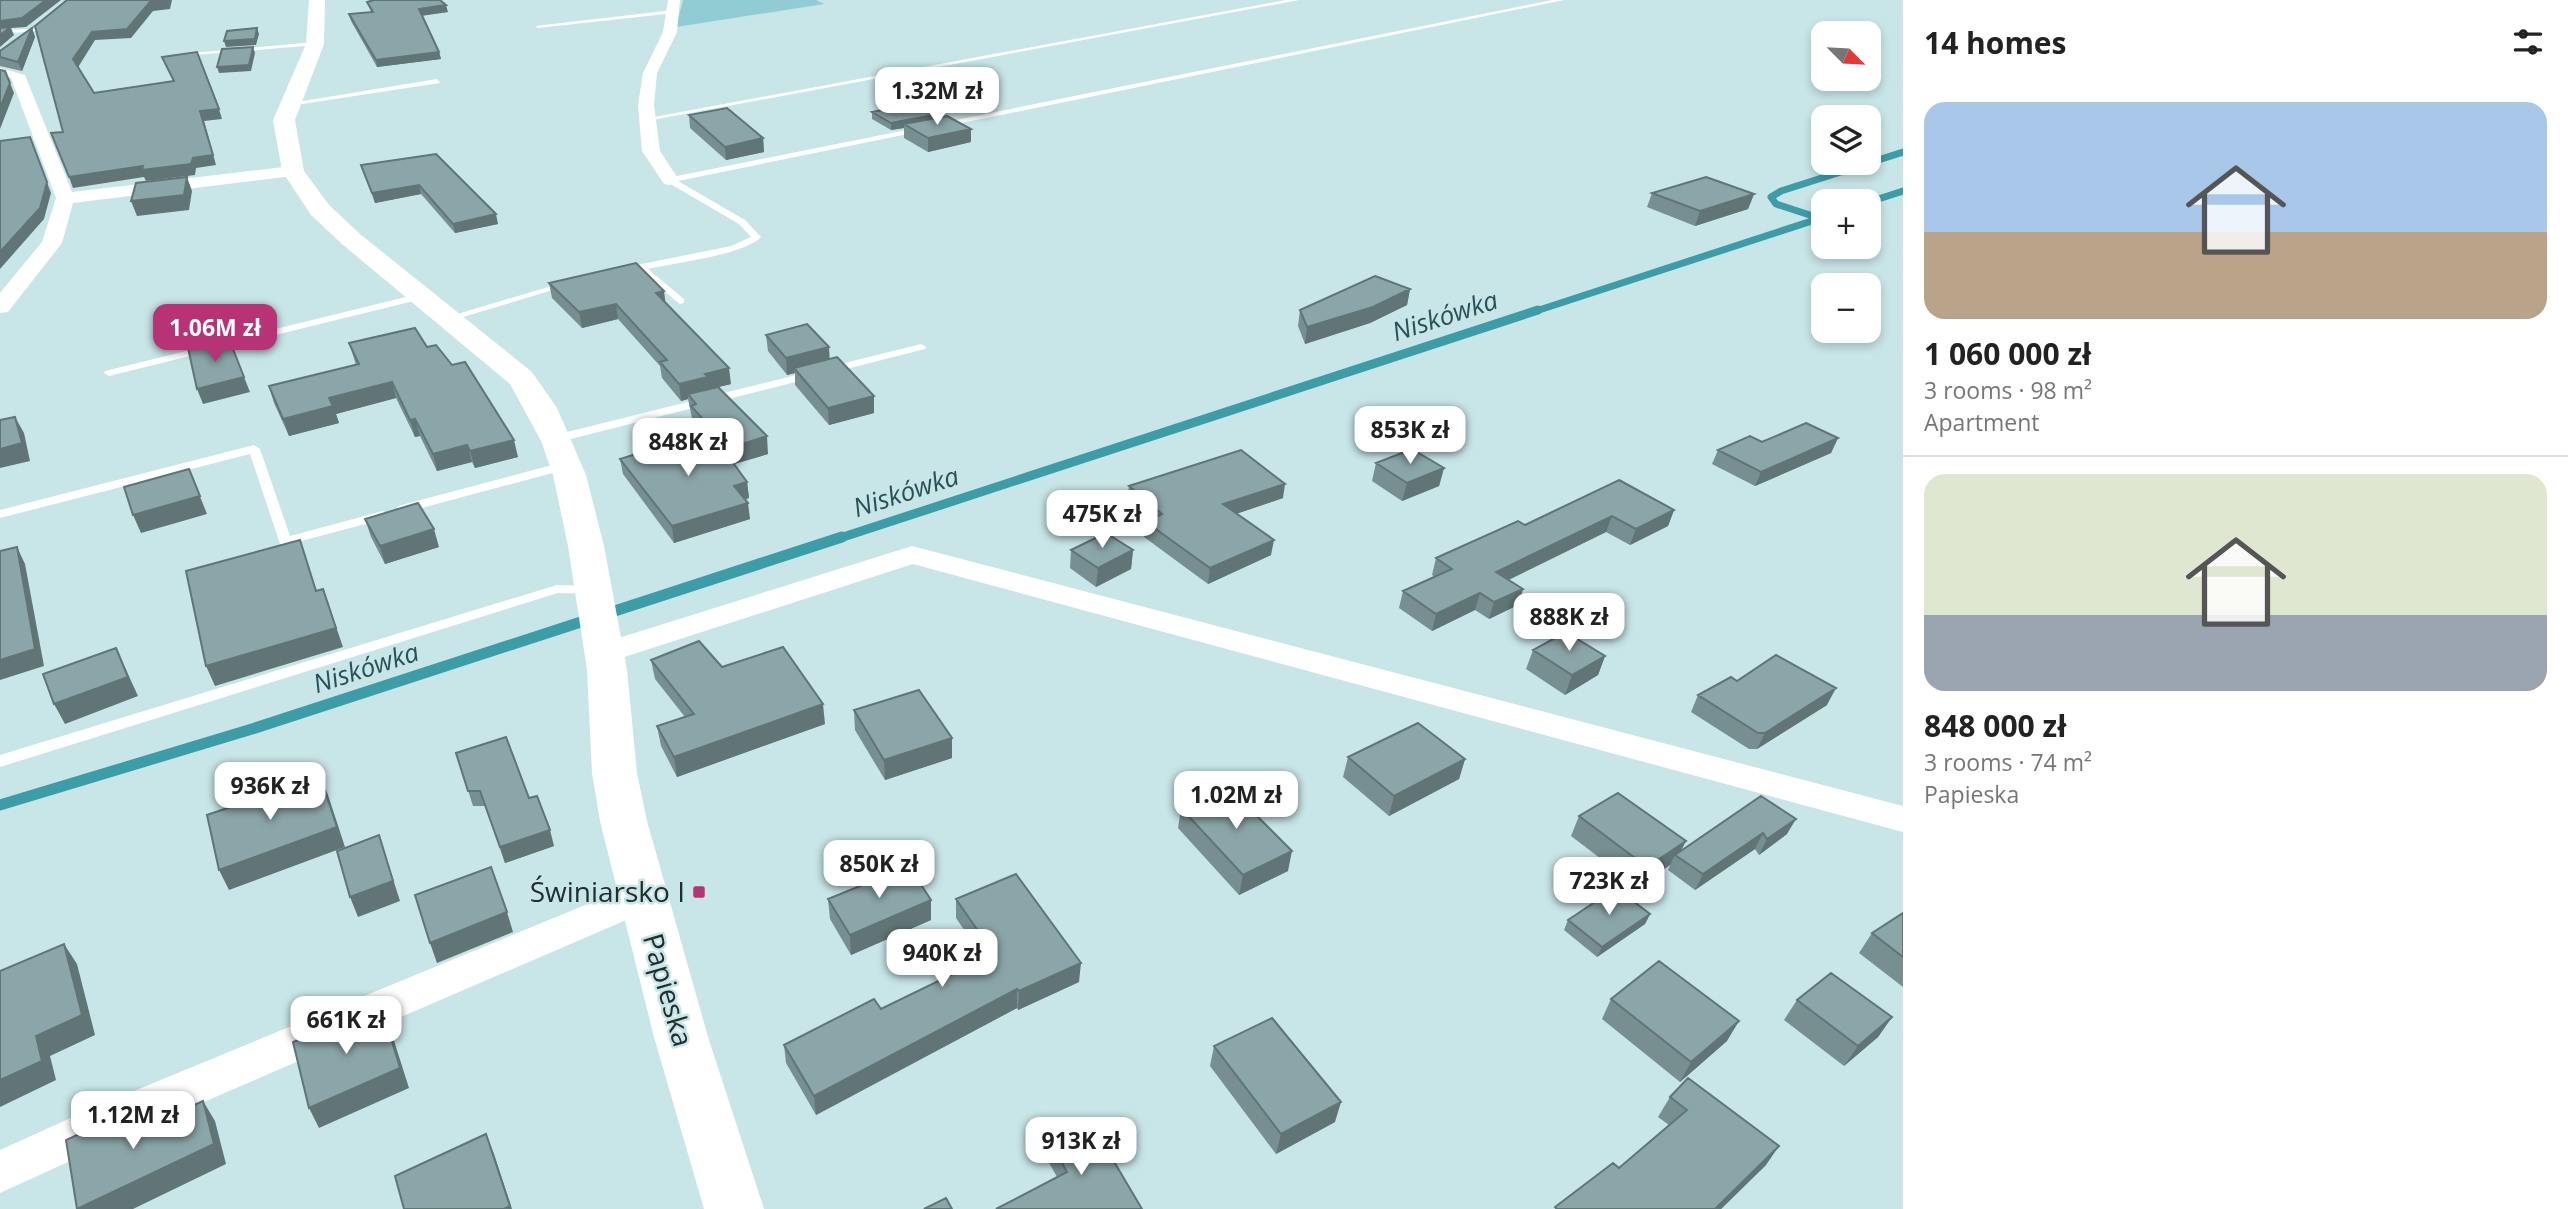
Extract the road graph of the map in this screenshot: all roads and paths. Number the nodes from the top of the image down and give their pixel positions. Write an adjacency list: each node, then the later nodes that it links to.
1 (317, 0): 9 (street)
2 (1296, 0): 14 (lane)
3 (1561, 0): 16 (lane)
4 (674, 6): 5 (lane); 14 (street)
5 (538, 26)
6 (39, 27): 7 (lane); 8 (street)
7 (0, 32)
8 (17, 44)
9 (315, 44): 10 (lane); 13 (street)
10 (183, 54)
11 (0, 72): 17 (street)
12 (437, 81): 13 (lane)
13 (289, 104): 15 (street)
14 (647, 118): 16 (street)
15 (293, 171): 17 (street); 21 (street, Papieska)
16 (670, 180): 18 (lane)
17 (65, 198): 23 (street)
18 (640, 267): 19 (lane); 22 (lane)
19 (612, 274)
20 (585, 280): 24 (lane)
21 (422, 296): 24 (street, Papieska); 26 (lane)
22 (680, 301)
23 (0, 307)
24 (449, 318): 27 (street, Papieska)
25 (921, 347): 27 (lane)
26 (109, 373)
27 (563, 452): 28 (lane); 29 (street, Papieska)
28 (0, 514)
29 (598, 621): 30 (lane); 31 (street); 32 (street, Papieska)
30 (0, 761)
31 (1900, 815)
32 (641, 897): 33 (street); 34 (street, Papieska)
33 (0, 1172)
34 (734, 1209)

